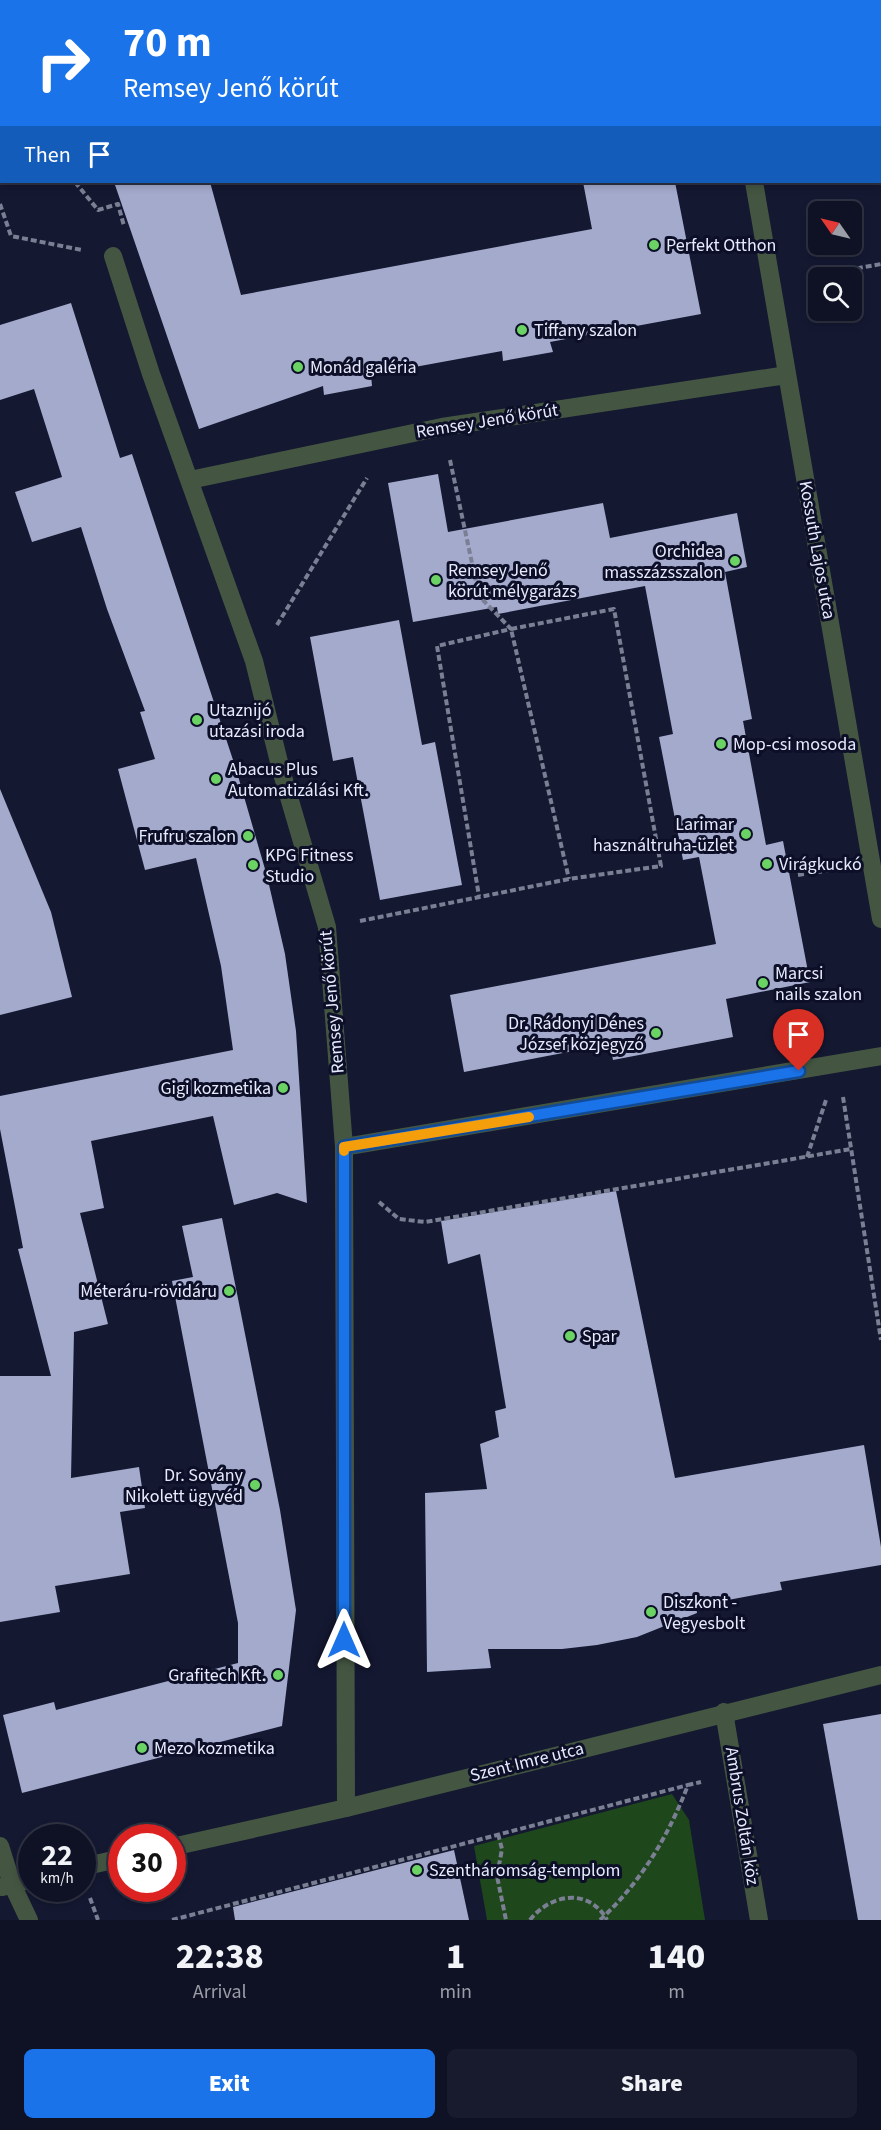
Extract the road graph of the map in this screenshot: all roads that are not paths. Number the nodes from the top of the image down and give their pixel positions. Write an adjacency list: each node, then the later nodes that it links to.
1 (754, 183): 3 (street, Kossuth Lajos utca)
2 (112, 256): 4 (street, Remsey Jenő körút)
3 (787, 375): 4 (street, Remsey Jenő körút); 5 (street, Kossuth Lajos utca)
4 (190, 480): 7 (street, Remsey Jenő körút)
5 (881, 919)
6 (881, 1056): 7 (street)
7 (344, 1147): 10 (street, Remsey Jenő körút)
8 (881, 1675): 9 (street, Szent Imre utca)
9 (724, 1712): 10 (street, Szent Imre utca); 15 (street, Ambrus Zoltán köz)
10 (346, 1808): 11 (street, Szent Imre utca)
11 (186, 1844)
12 (0, 1846): 13 (street)
13 (6, 1886): 14 (street)
14 (28, 1920)
15 (759, 1920)

